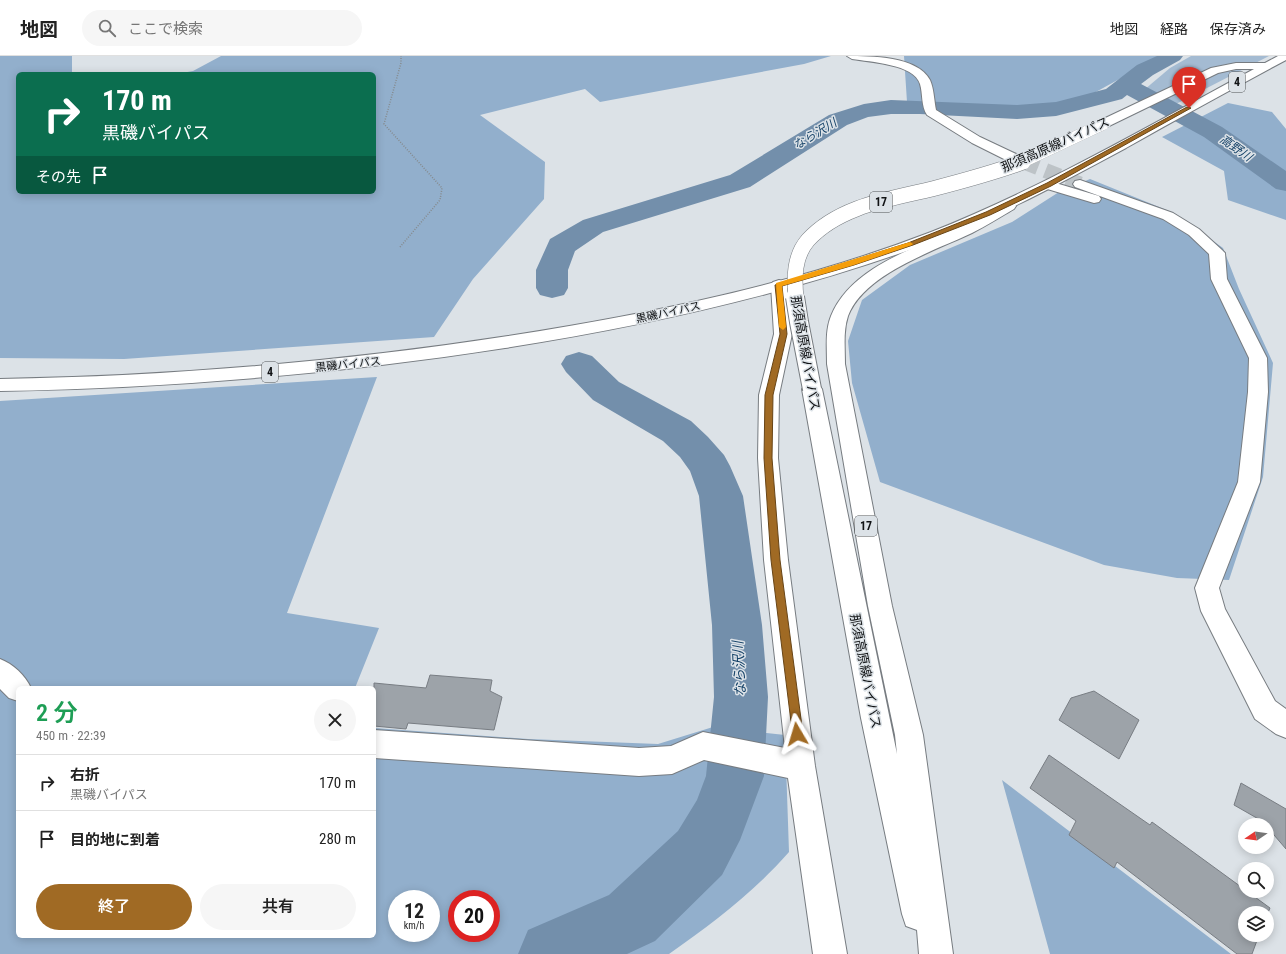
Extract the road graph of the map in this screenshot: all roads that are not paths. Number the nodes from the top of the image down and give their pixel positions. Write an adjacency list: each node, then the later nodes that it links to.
1 (852, 56): 4 (main road)
2 (1286, 56): 3 (main road, 黒磯バイパス / 4)
3 (1268, 66): 6 (main road, 黒磯バイパス / 4); 17 (main road, 那須高原線バイパス / 17, bridge)
4 (1010, 157)
5 (1080, 184): 8 (main road)
6 (1049, 185): 7 (main road, 黒磯バイパス / 4); 8 (main road)
7 (1022, 198): 9 (main road, 黒磯バイパス / 4); 18 (main road, 那須高原線バイパス / 17)
8 (1199, 236): 13 (main road)
9 (778, 285): 10 (main road, 黒磯バイパス / 4); 15 (main road)
10 (0, 385)
11 (0, 671): 12 (main road)
12 (16, 687)
13 (1286, 725)
14 (376, 744): 15 (main road)
15 (801, 766): 16 (main road)
16 (830, 954)
17 (927, 954)
18 (936, 954)

